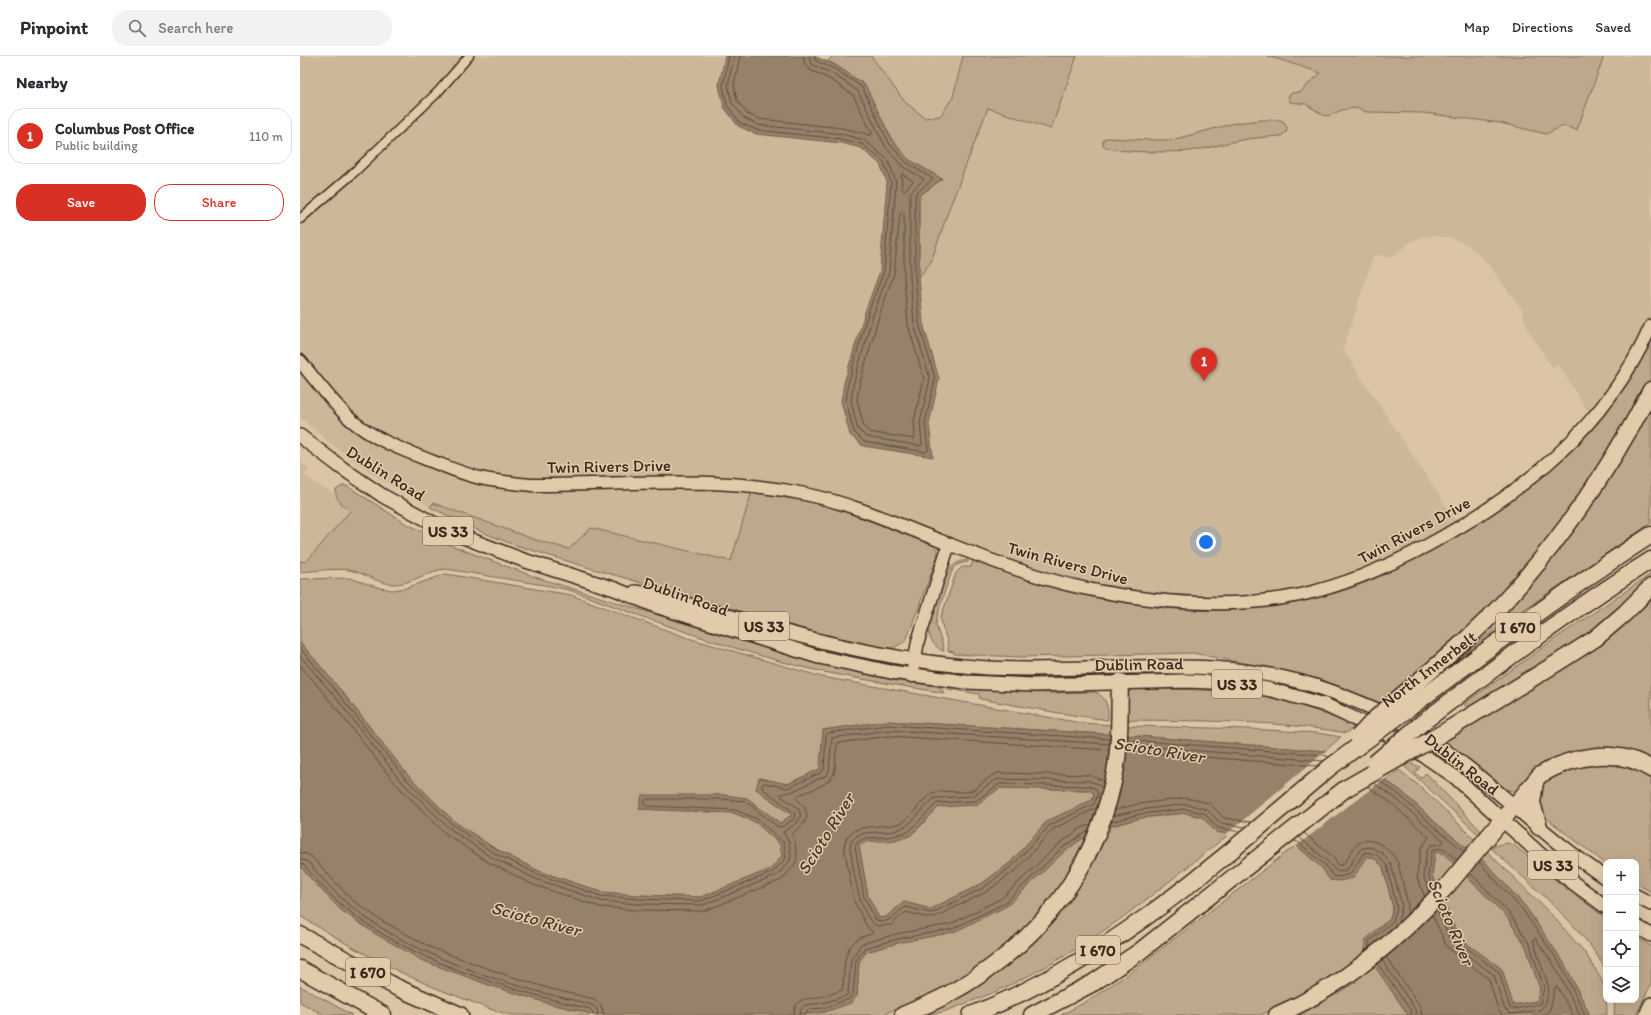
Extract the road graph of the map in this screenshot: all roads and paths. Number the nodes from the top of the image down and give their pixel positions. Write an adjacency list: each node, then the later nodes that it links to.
1 (469, 56): 2 (street)
2 (300, 219)
3 (1651, 326): 8 (main road, Twin Rivers Drive)
4 (300, 362): 8 (main road, Twin Rivers Drive)
5 (1651, 390): 16 (highway)
6 (300, 436): 11 (main road, Dublin Road / US 33)
7 (1651, 535): 16 (highway, North Innerbelt / I 670)
8 (949, 544): 12 (main road)
9 (1651, 560): 19 (highway, I 670, bridge)
10 (1651, 587): 19 (highway, bridge)
11 (615, 589): 12 (main road, Dublin Road / US 33); 13 (main road, Dublin Road / US 33)
12 (915, 660): 13 (main road); 15 (main road, Dublin Road / US 33)
13 (912, 676): 14 (main road, Dublin Road / US 33)
14 (1120, 682): 15 (main road); 21 (main road, Dublin Road / US 33); 35 (highway)
15 (1343, 696): 20 (main road, Dublin Road / US 33)
16 (1398, 708): 36 (highway, I 670, bridge)
17 (1651, 770): 18 (highway)
18 (1535, 780): 20 (highway); 22 (highway)
19 (1345, 789): 37 (highway, I 670)
20 (1514, 806): 21 (highway); 22 (main road, Dublin Road / US 33)
21 (1503, 819): 26 (main road, Dublin Road / US 33); 38 (highway)
22 (1540, 828): 23 (main road, Dublin Road / US 33)
23 (1603, 876)
24 (1639, 898): 25 (main road)
25 (1651, 904)
26 (1603, 905)
27 (1639, 928): 29 (main road)
28 (300, 934): 31 (highway, I 670)
29 (1651, 935)
30 (300, 969): 32 (highway, I 670)
31 (438, 1006): 33 (highway, I 670); 34 (highway)
32 (383, 1015)
33 (460, 1015)
34 (474, 1015)
35 (904, 1015)
36 (971, 1015)
37 (1032, 1015)
38 (1277, 1015)

